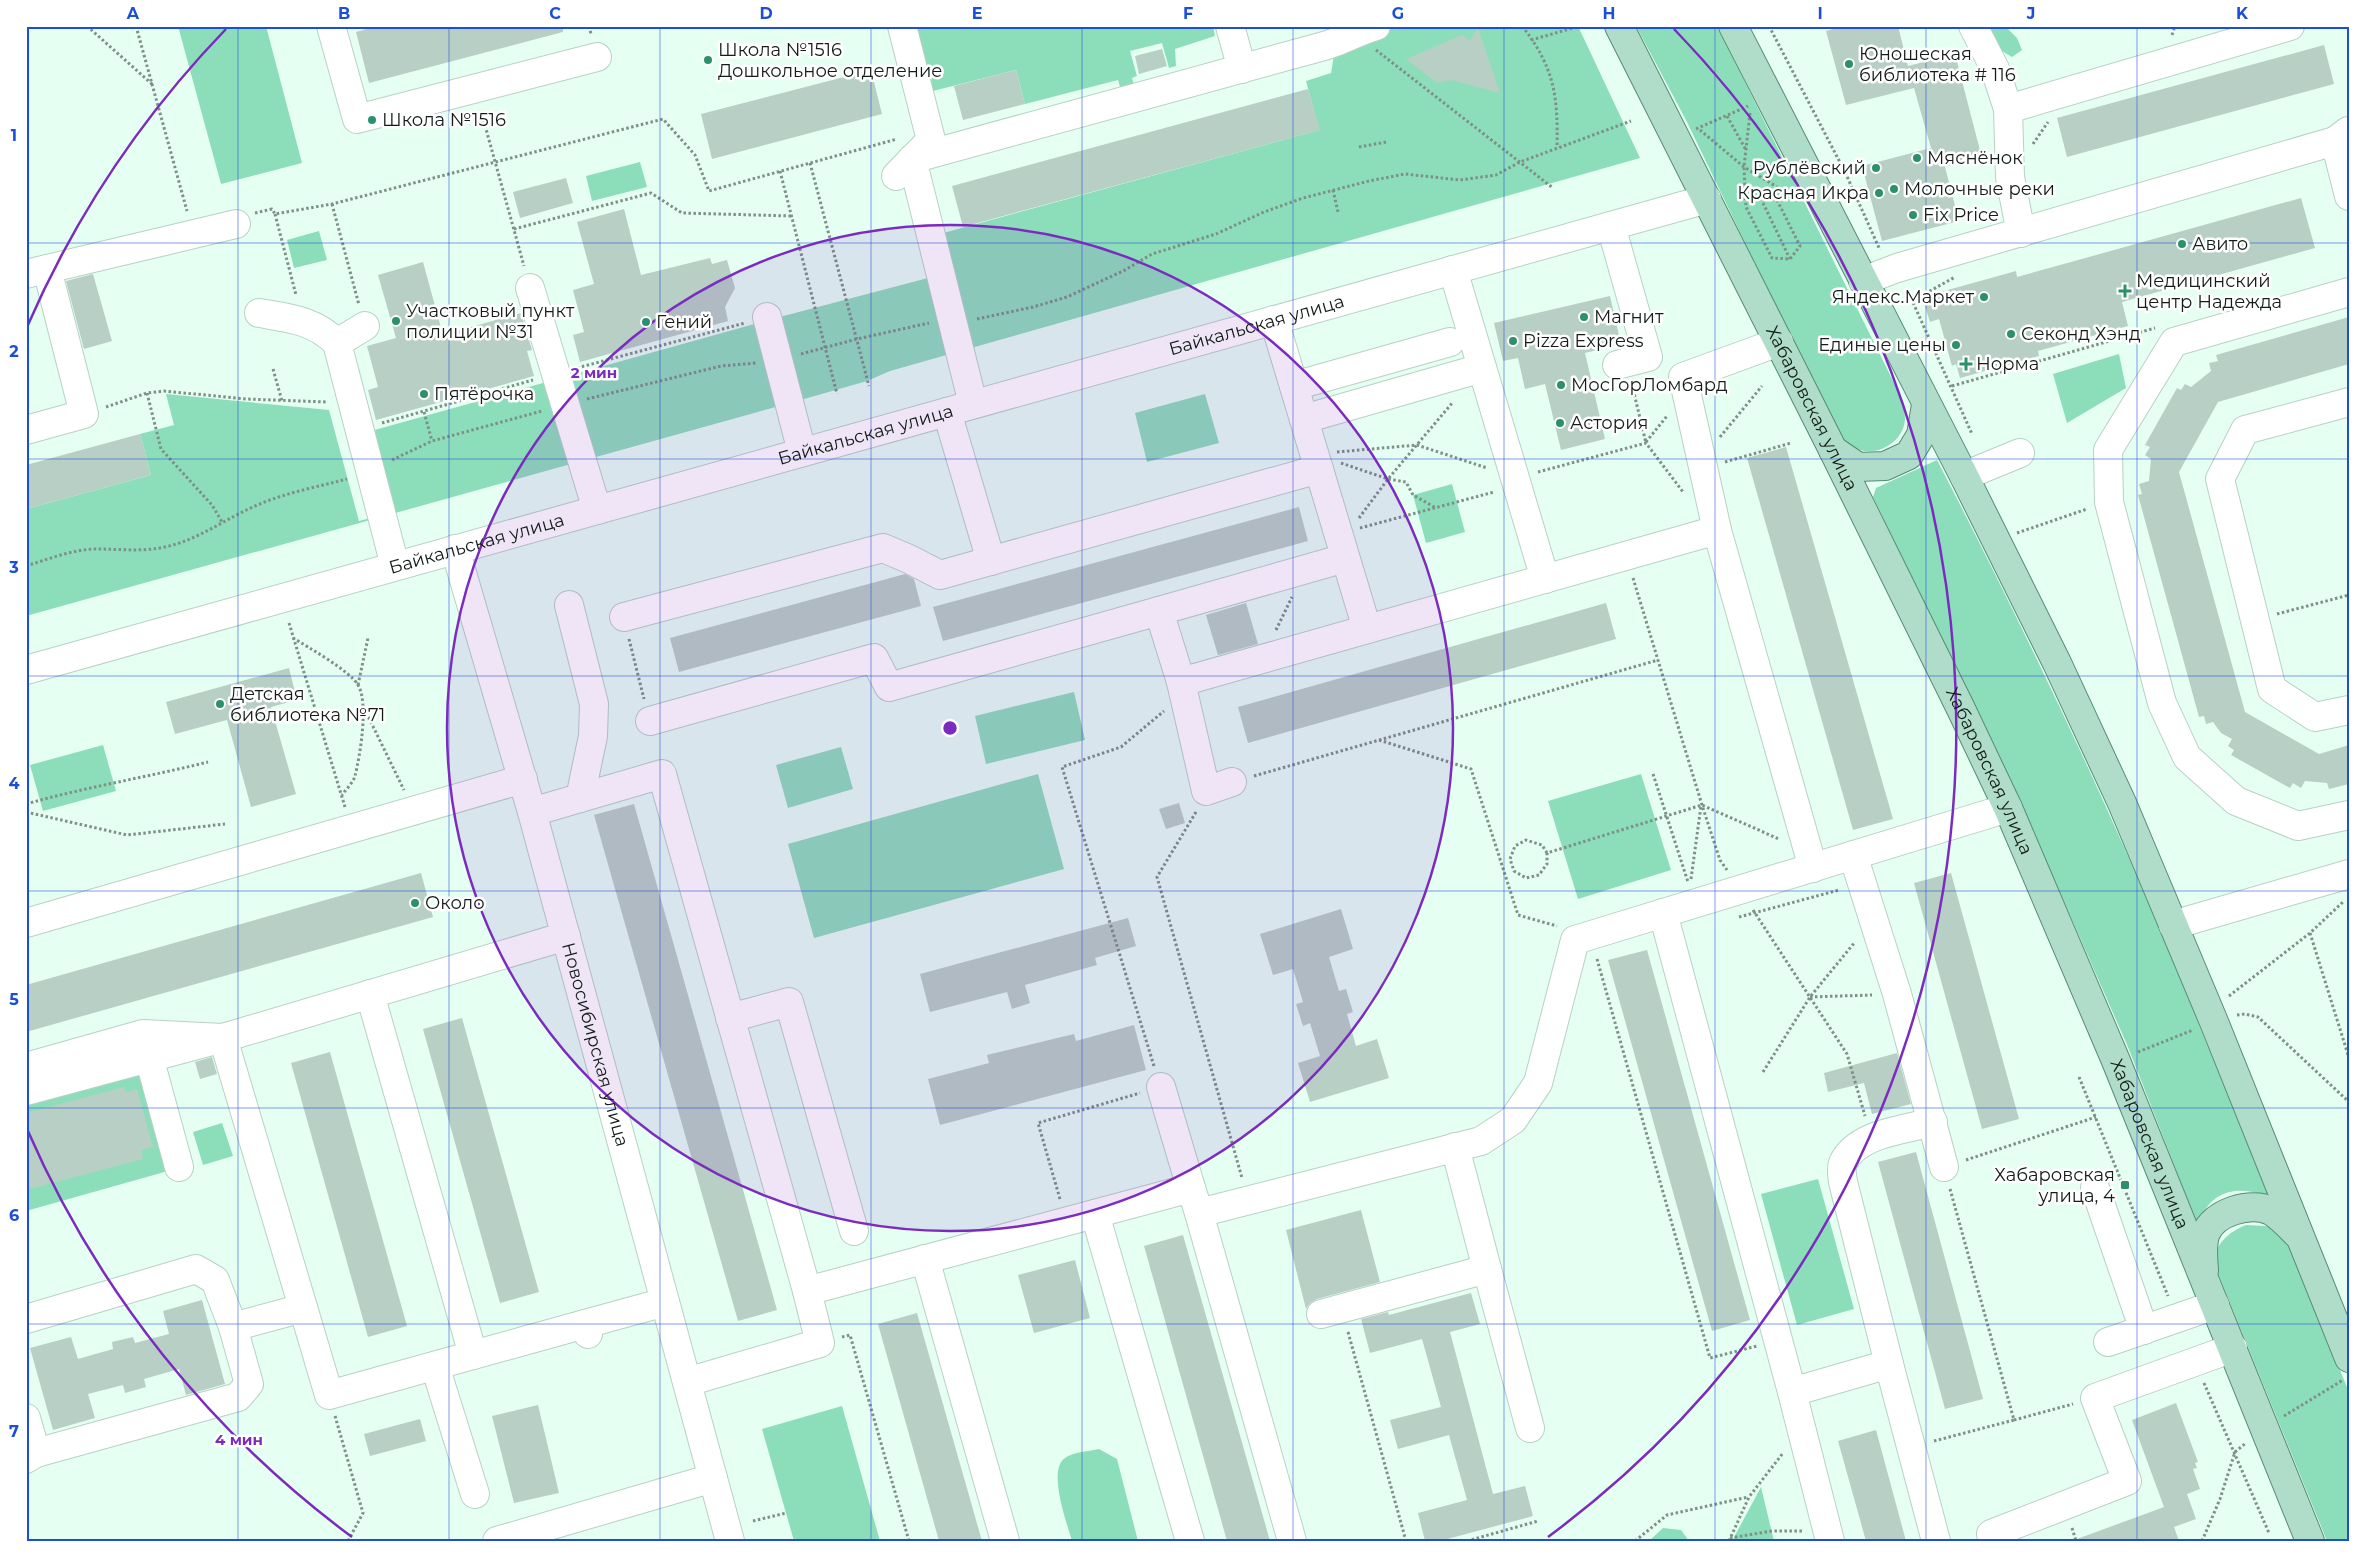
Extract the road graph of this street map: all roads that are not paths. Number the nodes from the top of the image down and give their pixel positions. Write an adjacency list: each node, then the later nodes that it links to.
1 (331, 26): 9 (street)
2 (902, 26): 13 (street)
3 (1230, 26): 10 (street)
4 (1619, 26): 15 (main road, Хабаровская улица)
5 (1973, 26): 11 (street)
6 (2290, 26): 11 (street)
7 (1738, 28): 21 (main road)
8 (1350, 32): 10 (street)
9 (597, 57)
10 (1242, 69): 13 (street)
11 (2008, 109): 18 (street)
12 (2342, 136): 14 (street); 18 (street)
13 (904, 167): 35 (street)
14 (2349, 196)
15 (1707, 199): 17 (street, Байкальская улица); 29 (main road, Хабаровская улица)
16 (245, 219): 20 (street)
17 (1611, 226): 19 (street, Байкальская улица); 31 (street)
18 (2020, 232): 21 (street)
19 (1453, 270): 26 (street, Байкальская улица); 32 (street)
20 (36, 271): 39 (street)
21 (1863, 281): 36 (main road)
22 (530, 288): 45 (street)
23 (2349, 292): 65 (street)
24 (259, 313): 30 (street)
25 (767, 317): 41 (street)
26 (1274, 320): 33 (street); 35 (street, Байкальская улица)
27 (365, 326): 30 (street)
28 (1450, 342): 33 (street)
29 (1779, 342): 40 (main road, Хабаровская улица); 46 (street)
30 (336, 343): 50 (street)
31 (1621, 363)
32 (1482, 368): 38 (street); 51 (street)
33 (1294, 386): 38 (street)
34 (2349, 402): 58 (street)
35 (973, 404): 37 (street, Байкальская улица)
36 (1926, 405): 40 (main road); 44 (main road)
37 (947, 412): 41 (street, Байкальская улица); 49 (street)
38 (1304, 418): 43 (street)
39 (26, 430)
40 (1833, 450): 63 (main road, Хабаровская улица)
41 (802, 452): 45 (street, Байкальская улица)
42 (2020, 453): 44 (street)
43 (1317, 462): 47 (street); 49 (street)
44 (1964, 476): 71 (main road)
45 (597, 510): 48 (street, Байкальская улица)
46 (1717, 530): 51 (street); 67 (street)
47 (1345, 541): 53 (street); 55 (street)
48 (455, 549): 50 (street, Байкальская улица); 60 (street, Новосибирская улица)
49 (991, 561): 54 (street)
50 (395, 566): 56 (street, Байкальская улица)
51 (1545, 579): 55 (street)
52 (569, 606): 62 (street)
53 (1159, 611): 57 (street); 59 (street)
54 (624, 617)
55 (1367, 629): 57 (street)
56 (26, 670)
57 (1181, 682): 61 (street)
58 (2349, 710)
59 (650, 721)
60 (523, 779): 64 (street, Новосибирская улица); 70 (street)
61 (1232, 782)
62 (580, 798): 64 (street); 74 (street)
63 (2008, 808): 66 (street); 92 (main road, Хабаровская улица)
64 (532, 812): 72 (street, Новосибирская улица)
65 (2349, 815)
66 (1853, 855): 67 (street); 80 (street)
67 (1811, 862): 69 (street)
68 (2349, 874): 71 (street)
69 (1663, 913): 81 (street); 106 (street)
70 (26, 923)
71 (2172, 925): 88 (main road)
72 (566, 936): 73 (street); 93 (street, Новосибирская улица)
73 (370, 994): 75 (street); 101 (street)
74 (730, 1018): 87 (street); 91 (street)
75 (224, 1038): 76 (street); 77 (street); 94 (street)
76 (149, 1057): 79 (street); 82 (street)
77 (26, 1067)
78 (1161, 1087): 85 (street)
79 (26, 1091)
80 (1932, 1122): 83 (street); 103 (street)
81 (1455, 1147): 85 (street); 90 (street)
82 (179, 1167)
83 (1944, 1167)
84 (2095, 1188): 98 (street)
85 (1195, 1200): 86 (street); 118 (street)
86 (1095, 1214): 89 (street); 117 (street)
87 (854, 1231)
88 (2302, 1239): 92 (main road); 102 (main road)
89 (925, 1259): 91 (street); 116 (street)
90 (1487, 1269): 95 (street); 108 (street)
91 (807, 1291): 105 (street)
92 (2210, 1292): 98 (street); 100 (main road, Хабаровская улица)
93 (665, 1302): 101 (street); 105 (street, Новосибирская улица)
94 (303, 1308): 97 (street); 104 (street)
95 (1331, 1311)
96 (26, 1319): 97 (street)
97 (233, 1327): 109 (street)
98 (2144, 1330): 99 (street)
99 (2108, 1342)
100 (2233, 1348): 120 (street); 121 (main road, Хабаровская улица)
101 (473, 1355): 104 (street)
102 (2349, 1358)
103 (1889, 1364): 106 (street); 119 (street)
104 (435, 1366): 111 (street)
105 (687, 1382): 110 (street, Новосибирская улица)
106 (1792, 1392): 113 (street)
107 (26, 1418): 109 (street)
108 (1530, 1428)
109 (31, 1456)
110 (713, 1478): 112 (street); 115 (street, Новосибирская улица)
111 (475, 1494)
112 (545, 1534): 114 (street)
113 (1829, 1535)
114 (497, 1541)
115 (730, 1541)
116 (1005, 1541)
117 (1190, 1541)
118 (1292, 1541)
119 (1936, 1541)
120 (1994, 1541)
121 (2310, 1541)

